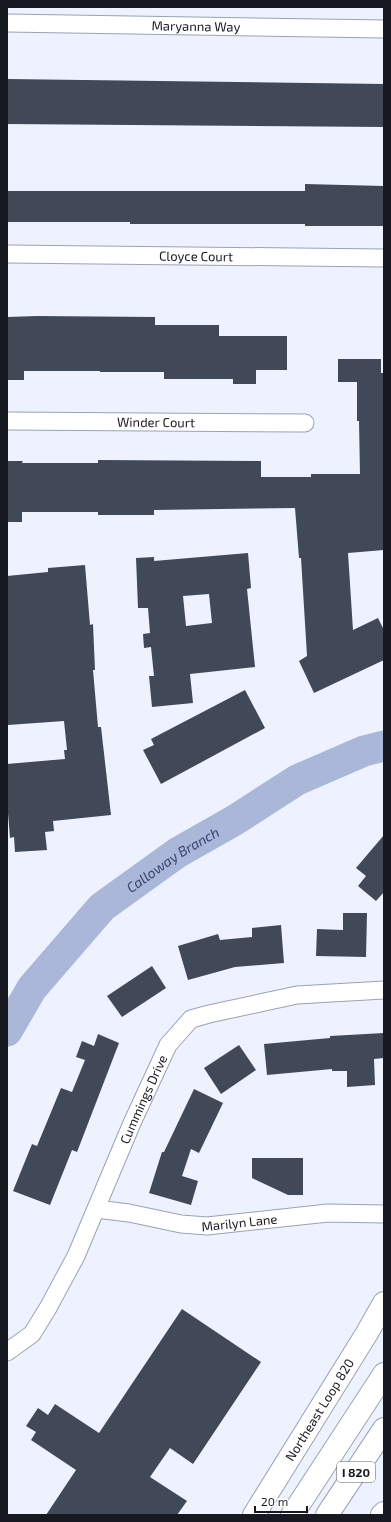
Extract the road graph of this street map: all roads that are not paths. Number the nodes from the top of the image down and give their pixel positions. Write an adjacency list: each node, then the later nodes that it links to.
1 (7, 23): 2 (street, Maryanna Way)
2 (384, 29)
3 (7, 254): 4 (street, Cloyce Court)
4 (384, 258)
5 (7, 421): 6 (street, Winder Court)
6 (305, 423)
7 (384, 990): 8 (street, Cummings Drive)
8 (96, 1209): 9 (street, Marilyn Lane); 11 (street, Cummings Drive)
9 (384, 1214)
10 (384, 1303): 14 (main road, Northeast Loop 820)
11 (7, 1352)
12 (384, 1374): 15 (main road)
13 (384, 1429): 16 (main road, I 820)
14 (254, 1515)
15 (292, 1515)
16 (327, 1515)

